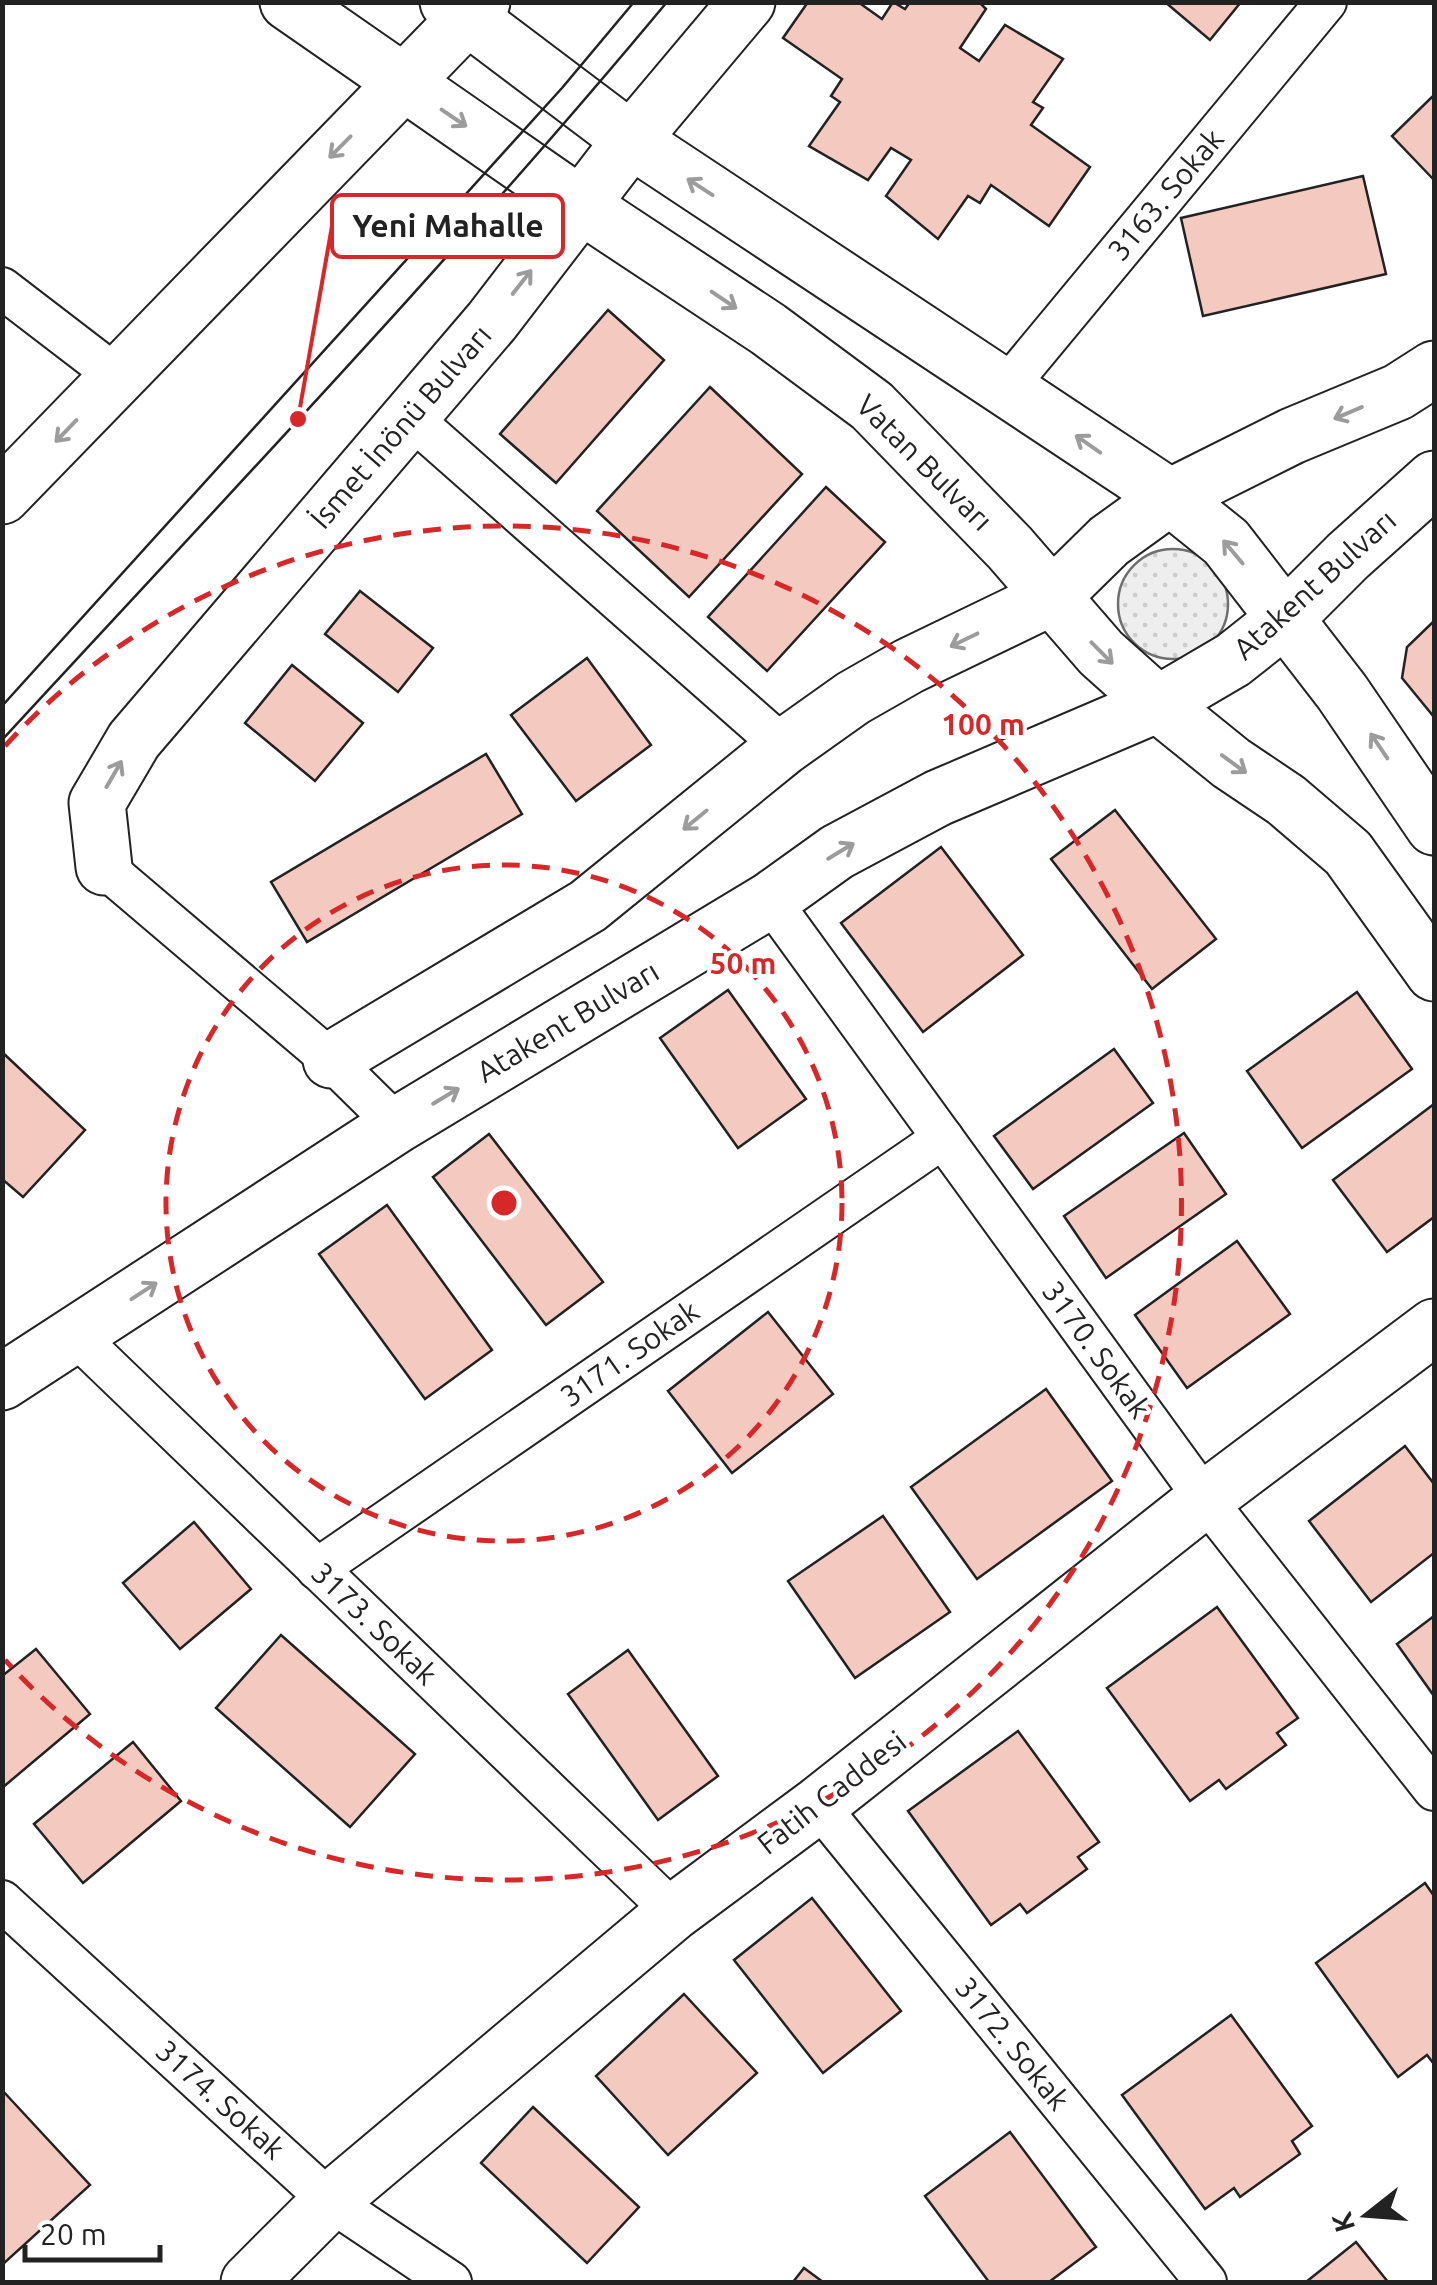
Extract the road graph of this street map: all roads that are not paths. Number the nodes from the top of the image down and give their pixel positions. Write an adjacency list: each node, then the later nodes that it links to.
1 (288, 2): 5 (main road, Vatan Bulvarı)
2 (747, 2): 6 (main road, İsmet İnönü Bulvarı)
3 (1326, 2): 11 (street, 3163. Sokak)
4 (466, 8): 5 (main road); 6 (main road)
5 (403, 84): 7 (main road, Vatan Bulvarı, one-way to 7); 10 (main road, one-way to 10)
6 (631, 140): 7 (main road, İsmet İnönü Bulvarı); 11 (main road, one-way to 6)
7 (582, 206): 12 (main road, İsmet İnönü Bulvarı, one-way to 7); 16 (main road, Vatan Bulvarı, one-way to 16)
8 (2, 288): 10 (street)
9 (1434, 369): 15 (main road, one-way to 15)
10 (118, 378): 14 (main road, one-way to 14)
11 (1006, 388): 15 (main road, one-way to 11)
12 (411, 418): 19 (street); 21 (main road, İsmet İnönü Bulvarı, one-way to 12)
13 (1434, 479): 17 (main road, Atakent Bulvarı)
14 (2, 496)
15 (1170, 497): 16 (main road); 17 (main road, one-way to 15)
16 (1052, 597): 18 (main road, Vatan Bulvarı, one-way to 18); 19 (main road, one-way to 19)
17 (1286, 618): 18 (main road, Atakent Bulvarı); 20 (main road, one-way to 17)
18 (1158, 704): 22 (main road, Atakent Bulvarı, one-way to 18); 23 (main road, Vatan Bulvarı, one-way to 23)
19 (784, 747): 24 (main road, one-way to 24)
20 (1434, 826)
21 (104, 867): 24 (street)
22 (770, 900): 25 (main road, Atakent Bulvarı, one-way to 22); 26 (street, 3170. Sokak)
23 (1434, 973)
24 (332, 1060): 25 (street)
25 (397, 1125): 28 (main road, Atakent Bulvarı, one-way to 25)
26 (943, 1138): 30 (street, 3170. Sokak); 31 (street, 3171. Sokak)
27 (1434, 1327): 30 (main road, Fatih Caddesi)
28 (76, 1336): 29 (main road, Atakent Bulvarı); 31 (street, 3173. Sokak)
29 (2, 1382)
30 (1204, 1499): 32 (street, 3170. Sokak); 33 (main road, Fatih Caddesi)
31 (317, 1569): 35 (street, 3173. Sokak)
32 (1434, 1790)
33 (818, 1805): 35 (main road, Fatih Caddesi); 39 (street, 3172. Sokak)
34 (2, 1901): 36 (street, 3174. Sokak)
35 (674, 1912): 36 (main road, Fatih Caddesi)
36 (330, 2201): 37 (main road, Fatih Caddesi); 38 (street, 3174. Sokak)
37 (249, 2282)
38 (452, 2282)
39 (1206, 2282)

